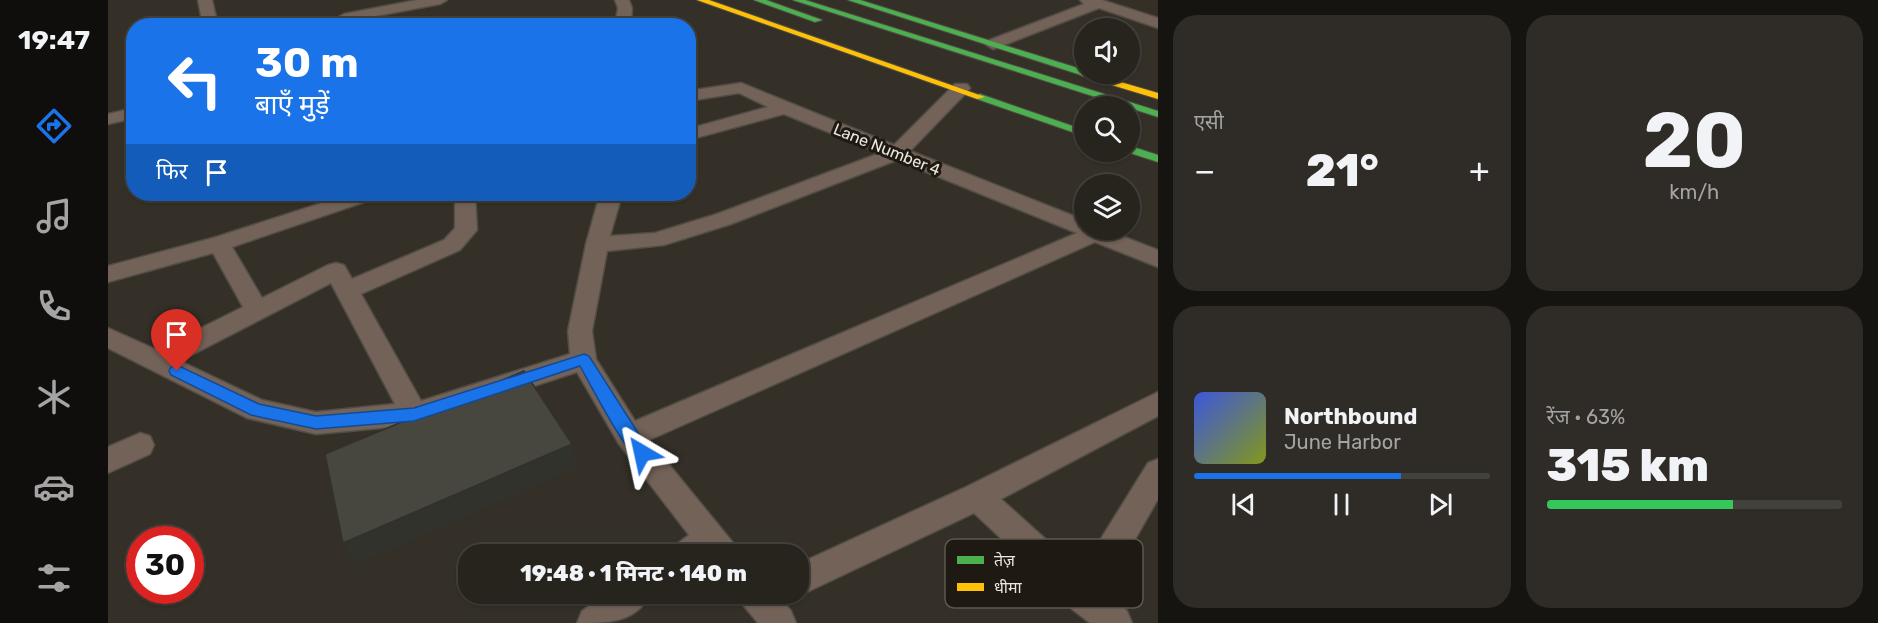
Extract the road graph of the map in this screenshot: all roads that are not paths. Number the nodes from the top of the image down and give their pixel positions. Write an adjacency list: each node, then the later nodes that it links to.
1 (205, 0): 10 (street)
2 (335, 0): 11 (street)
3 (440, 0): 12 (street)
4 (622, 0): 13 (street)
5 (701, 0): 19 (main road)
6 (758, 0): 16 (main road)
7 (797, 0): 23 (main road)
8 (852, 0): 15 (main road)
9 (1092, 2): 14 (street); 15 (street)
10 (209, 18)
11 (344, 18)
12 (363, 18)
13 (624, 18)
14 (1158, 23)
15 (993, 44): 17 (main road)
16 (927, 56)
17 (1074, 70)
18 (1120, 84): 21 (main road)
19 (961, 88): 26 (main road); 29 (street)
20 (696, 95): 22 (street, Lane Number 4)
21 (1158, 96)
22 (785, 108): 27 (street); 29 (street, Lane Number 4)
23 (1158, 114)
24 (126, 115): 25 (street)
25 (108, 119)
26 (1074, 129)
27 (696, 133)
28 (1140, 152): 30 (main road)
29 (897, 153): 34 (street, Lane Number 4); 38 (street)
30 (1158, 159)
31 (348, 201): 37 (street)
32 (465, 201): 41 (street)
33 (610, 201): 38 (street)
34 (1074, 224)
35 (1074, 237): 48 (street)
36 (1113, 240): 39 (street, Lane Number 4)
37 (219, 244): 40 (street); 42 (street)
38 (597, 244): 44 (street)
39 (1158, 259)
40 (108, 274)
41 (347, 291): 42 (street); 47 (street)
42 (257, 311): 45 (street)
43 (108, 337): 45 (street)
44 (584, 360): 47 (street); 48 (street)
45 (157, 361): 47 (street)
46 (1158, 403): 52 (street)
47 (414, 414)
48 (629, 436): 55 (street)
49 (140, 445): 50 (street)
50 (108, 461)
51 (1158, 472): 54 (street)
52 (977, 497): 53 (street); 56 (street)
53 (1022, 539)
54 (1118, 539)
55 (703, 544)
56 (809, 575)
57 (620, 604): 59 (street)
58 (1097, 608): 60 (street)
59 (594, 623)
60 (1115, 623)

